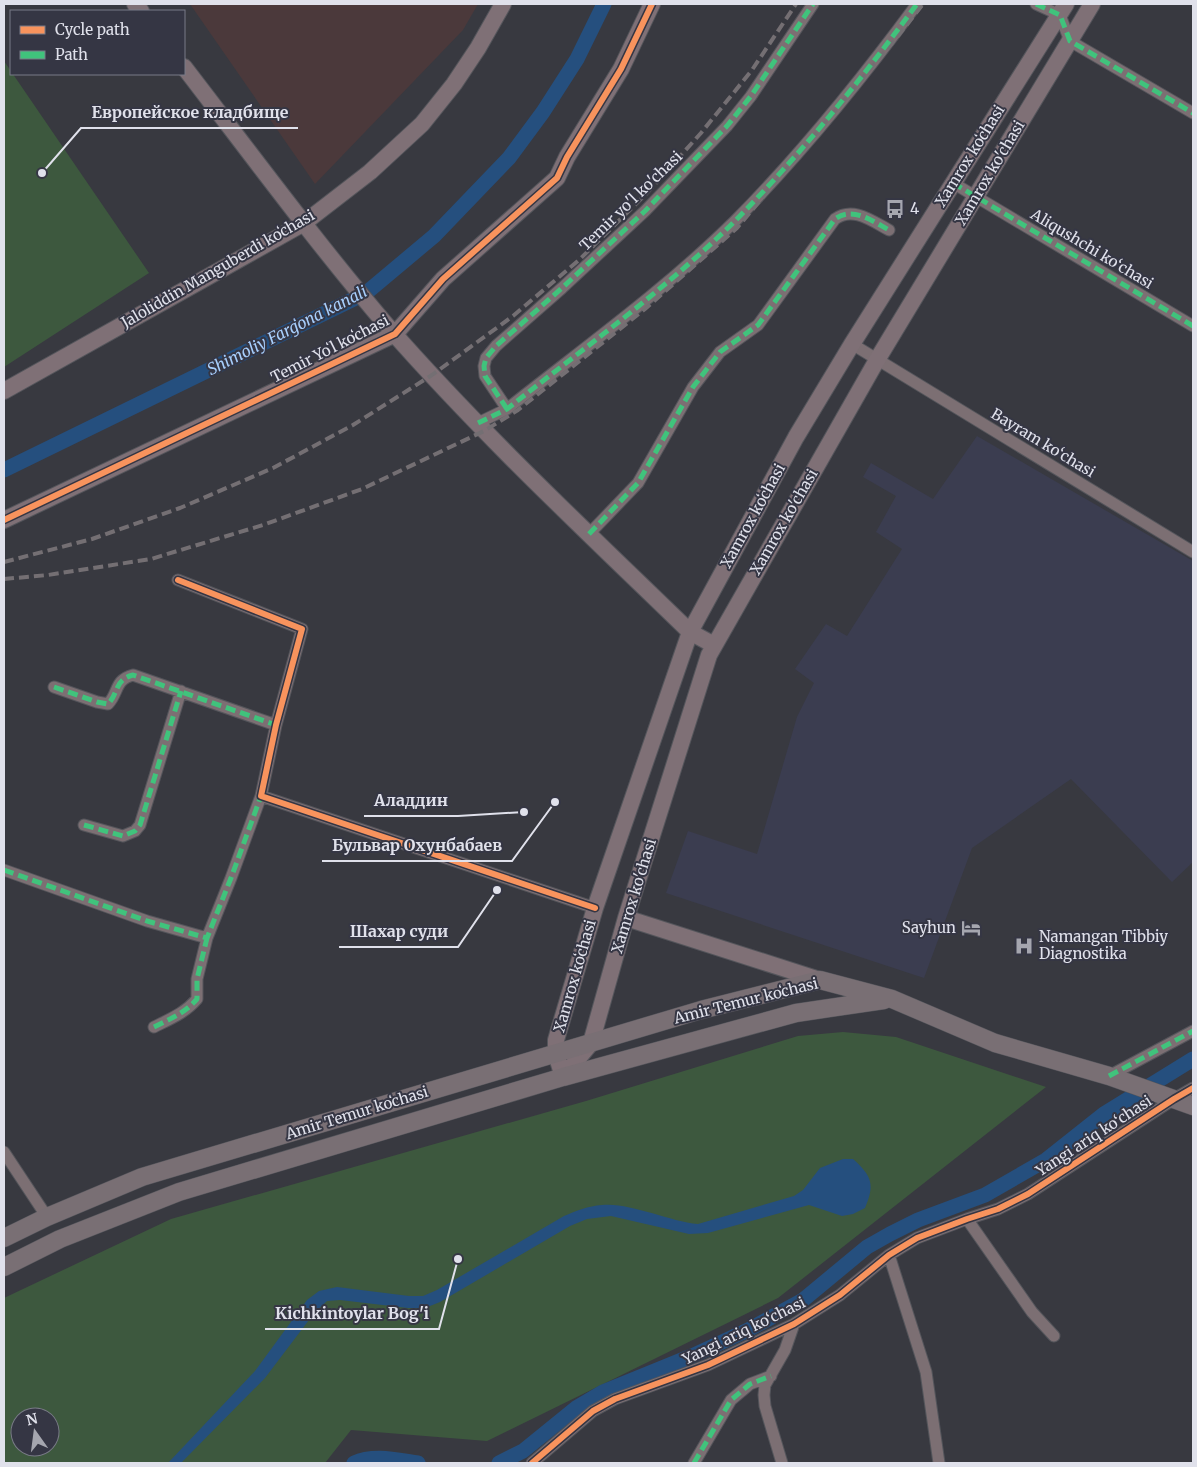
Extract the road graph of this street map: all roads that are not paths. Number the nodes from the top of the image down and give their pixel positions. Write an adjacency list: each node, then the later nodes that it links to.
1 (503, 4): 13 (main road, Jaloliddin Manguberdi koʻchasi)
2 (652, 4): 16 (main road, Temir Yoʻl koʻchasi)
3 (813, 4): 20 (street, Temir yo'l ko'chasi)
4 (917, 4): 20 (street)
5 (1036, 4): 7 (street)
6 (1092, 4): 8 (main road, Xamrox ko'chasi)
7 (1063, 9): 8 (street); 11 (main road, Xamrox koʻchasi)
8 (1070, 41): 10 (street); 12 (main road, Xamrox ko'chasi)
9 (185, 68): 13 (main road)
10 (1193, 113)
11 (953, 183): 12 (street, Aliqushchi ko‘chasi); 17 (main road, Xamrox koʻchasi)
12 (975, 197): 15 (street, Aliqushchi ko‘chasi); 18 (main road, Xamrox ko'chasi)
13 (304, 223): 16 (main road); 19 (main road, Jaloliddin Manguberdi koʻchasi)
14 (889, 230): 23 (street)
15 (1193, 326)
16 (392, 331): 21 (main road); 22 (main road, Temir Yoʻl koʻchasi)
17 (852, 344): 18 (street, Bayram ko‘chasi); 26 (main road, Xamrox koʻchasi)
18 (877, 360): 24 (street, Bayram ko‘chasi); 27 (main road, Xamrox ko'chasi)
19 (4, 391)
20 (508, 409): 21 (street)
21 (478, 423): 23 (main road)
22 (4, 520)
23 (589, 534): 26 (main road)
24 (1193, 552)
25 (178, 580): 30 (street)
26 (690, 632): 27 (main road); 34 (main road, Xamrox koʻchasi)
27 (714, 645): 35 (main road, Xamrox ko'chasi)
28 (54, 687): 29 (street)
29 (181, 691): 30 (street); 32 (street)
30 (276, 725): 31 (street)
31 (261, 796): 34 (street); 36 (street)
32 (84, 825)
33 (4, 870): 36 (street)
34 (594, 908): 42 (main road, Xamrox koʻchasi)
35 (626, 918): 37 (main road); 41 (main road, Xamrox ko'chasi)
36 (207, 938): 39 (street)
37 (820, 980): 38 (main road, Amir Temur koʻchasi); 41 (main road, Amir Temur koʻchasi)
38 (892, 999): 43 (main road, Amir Temur koʻchasi); 44 (main road)
39 (154, 1027)
40 (1193, 1031): 44 (street)
41 (591, 1043): 42 (main road, Amir Temur koʻchasi); 43 (main road, Xamrox ko'chasi)
42 (556, 1054): 43 (main road, Xamrox koʻchasi); 49 (main road, Amir Temur koʻchasi)
43 (563, 1077): 52 (main road, Amir Temur koʻchasi)
44 (1116, 1079): 46 (main road)
45 (1193, 1088): 46 (street, Yangi ariq ko‘chasi)
46 (1166, 1096): 47 (main road); 50 (street, Yangi ariq ko‘chasi)
47 (1193, 1106)
48 (4, 1152): 49 (street)
49 (48, 1217): 51 (main road, Amir Temur koʻchasi); 52 (main road)
50 (967, 1219): 53 (street, Yangi ariq ko‘chasi); 56 (street)
51 (4, 1238)
52 (60, 1239): 54 (main road, Amir Temur koʻchasi)
53 (889, 1255): 55 (street, Yangi ariq ko‘chasi); 61 (street)
54 (4, 1267)
55 (794, 1324): 57 (street); 58 (street, Yangi ariq ko‘chasi)
56 (1054, 1336)
57 (771, 1376): 59 (street); 60 (street)
58 (532, 1463)
59 (694, 1463)
60 (782, 1463)
61 (939, 1463)

